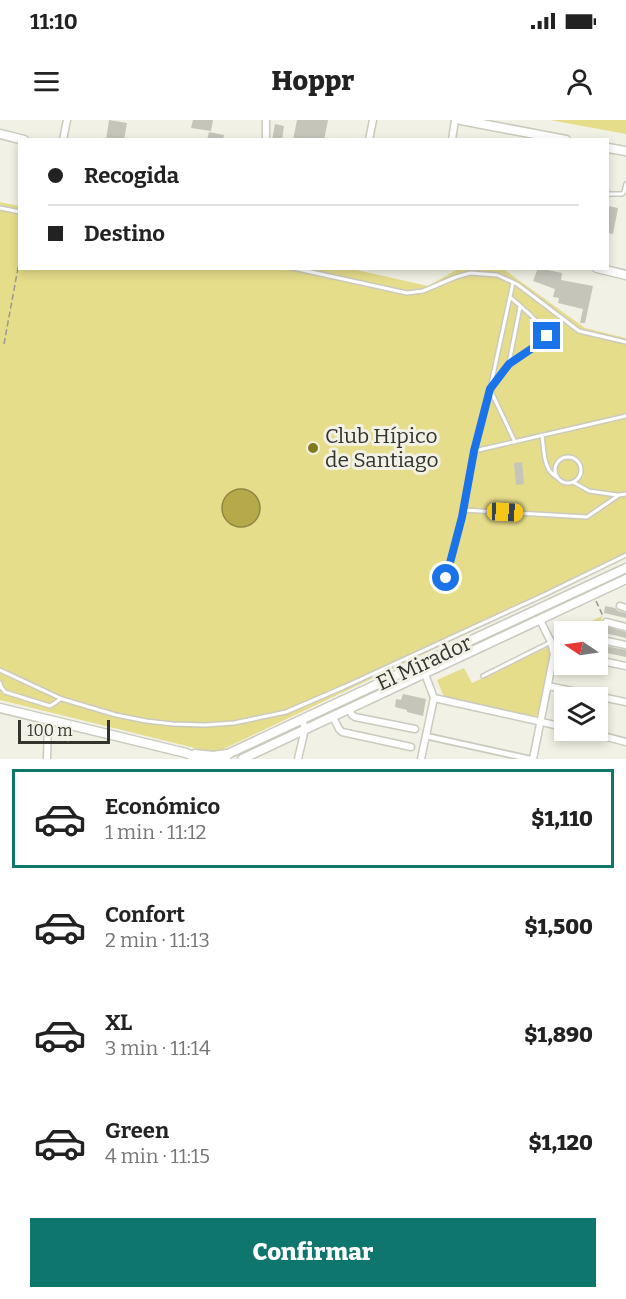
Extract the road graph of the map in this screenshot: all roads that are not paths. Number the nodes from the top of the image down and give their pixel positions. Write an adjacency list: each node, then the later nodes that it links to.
1 (67, 120): 9 (street)
2 (266, 120): 10 (street)
3 (373, 120): 11 (street)
4 (455, 120): 12 (street)
5 (460, 120): 7 (main road)
6 (0, 134): 8 (main road)
7 (542, 137)
8 (18, 138)
9 (63, 138)
10 (266, 138)
11 (369, 138)
12 (452, 138)
13 (609, 147): 14 (main road)
14 (626, 151)
15 (626, 184): 16 (lane)
16 (609, 194)
17 (0, 208): 18 (lane)
18 (18, 212)
19 (302, 270): 22 (lane)
20 (604, 270): 21 (main road)
21 (626, 275)
22 (513, 282): 23 (lane); 25 (lane)
23 (510, 297): 24 (lane); 27 (lane)
24 (520, 307): 26 (lane); 26 (lane)
25 (626, 342)
26 (509, 364): 27 (lane)
27 (490, 389): 30 (lane); 31 (lane)
28 (626, 416): 29 (lane)
29 (542, 435): 30 (lane); 32 (lane)
30 (515, 442): 31 (lane)
31 (474, 451): 36 (lane)
32 (557, 477): 33 (lane); 33 (lane)
33 (573, 482): 35 (lane)
34 (626, 494): 35 (lane)
35 (619, 495): 36 (lane)
36 (463, 510): 39 (lane)
37 (626, 555): 59 (lane)
38 (626, 567): 41 (main road, El Mirador)
39 (446, 578)
40 (626, 579): 42 (main road, El Mirador)
41 (560, 598): 42 (main road); 50 (main road, El Mirador)
42 (565, 608): 43 (main road, El Mirador)
43 (540, 620): 46 (street); 52 (main road, El Mirador)
44 (608, 622): 45 (street)
45 (626, 627)
46 (551, 642): 49 (street); 56 (lane)
47 (608, 642): 48 (street)
48 (626, 645)
49 (553, 651): 58 (street)
50 (441, 655): 52 (main road); 67 (main road, El Mirador)
51 (608, 662): 53 (street)
52 (444, 665): 55 (main road, El Mirador)
53 (626, 666)
54 (0, 670): 59 (lane)
55 (425, 674): 60 (street); 63 (main road, El Mirador)
56 (483, 676)
57 (0, 682): 59 (lane)
58 (548, 686): 61 (street); 66 (street)
59 (60, 698)
60 (434, 698): 66 (street); 70 (street)
61 (626, 702)
62 (0, 708): 65 (main road)
63 (349, 709): 64 (main road, El Mirador); 69 (street)
64 (333, 717): 67 (main road, El Mirador); 73 (street)
65 (48, 720): 74 (main road); 76 (street)
66 (541, 721): 68 (street); 82 (street)
67 (303, 724): 75 (main road, El Mirador); 79 (main road, El Mirador); 80 (street)
68 (554, 724)
69 (415, 729)
70 (426, 736): 81 (street); 82 (street)
71 (608, 737): 72 (street)
72 (626, 742)
73 (411, 747)
74 (186, 753): 75 (main road); 77 (main road)
75 (230, 753): 78 (main road, El Mirador)
76 (47, 759)
77 (199, 759)
78 (223, 759)
79 (242, 759)
80 (298, 759)
81 (421, 759)
82 (531, 759)

